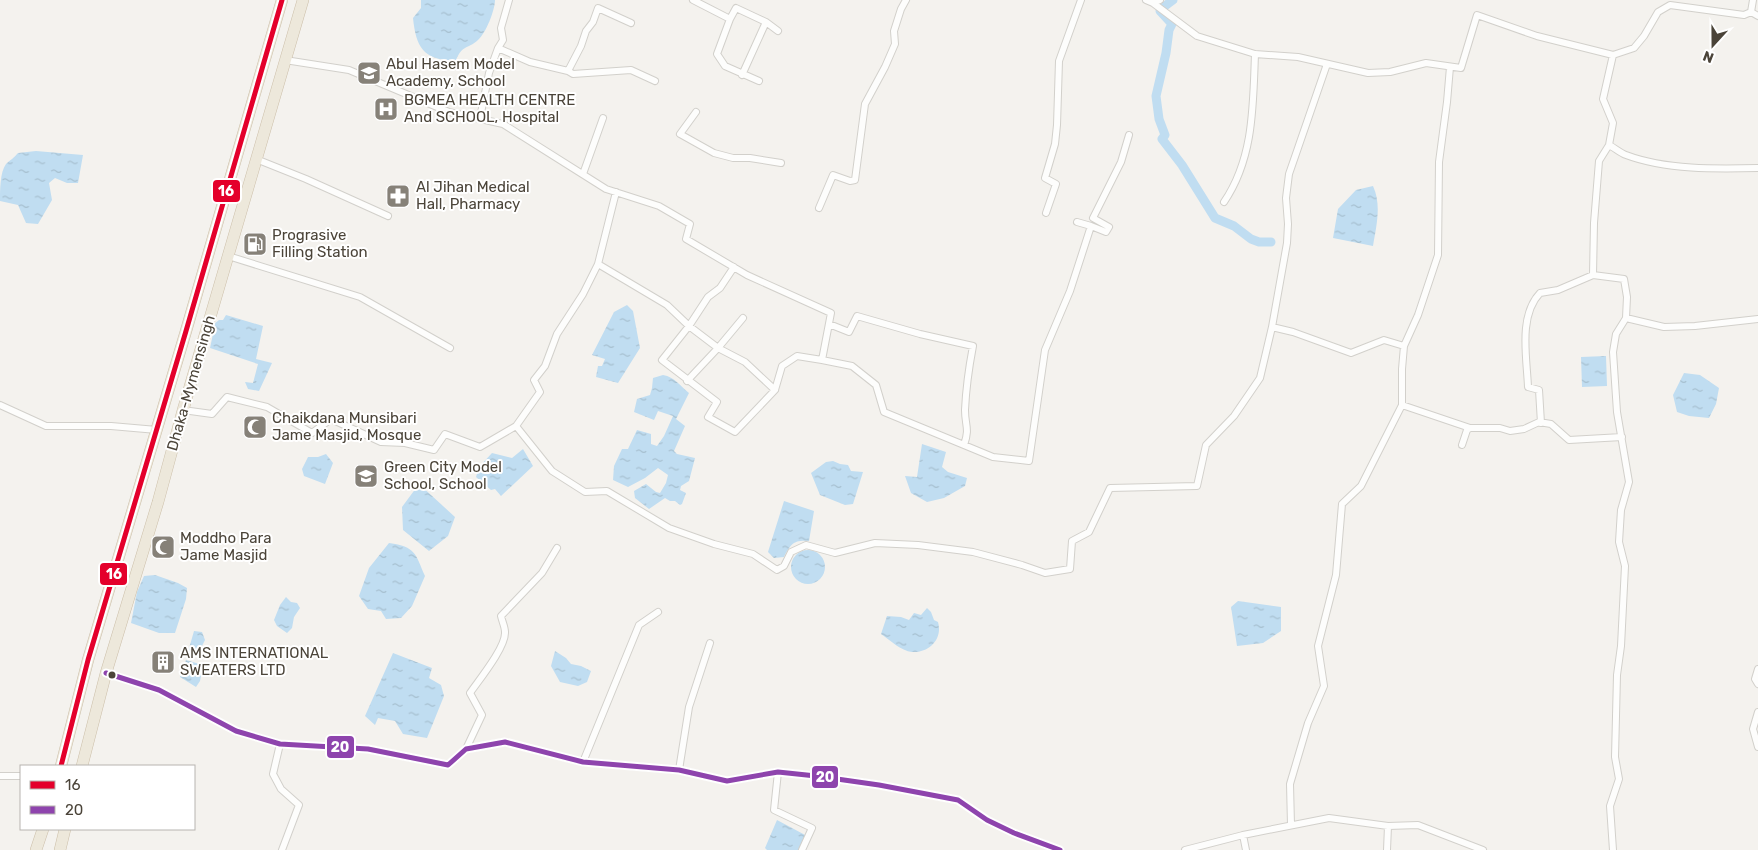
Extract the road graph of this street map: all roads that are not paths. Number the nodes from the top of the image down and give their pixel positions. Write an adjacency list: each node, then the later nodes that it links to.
1 (282, 0): 65 (highway)
2 (303, 0): 20 (highway, Dhaka-Mymensingh)
3 (509, 0): 17 (street)
4 (693, 0): 13 (street)
5 (906, 0): 38 (street)
6 (1081, 0): 39 (street)
7 (1146, 0): 10 (street)
8 (1160, 0): 10 (street)
9 (1753, 0): 11 (street)
10 (1153, 3): 18 (street)
11 (1750, 12): 12 (street); 19 (street)
12 (1758, 16)
13 (730, 19): 14 (street); 24 (street)
14 (766, 22): 16 (street); 24 (street)
15 (631, 23): 23 (street)
16 (778, 31)
17 (498, 48): 23 (street); 28 (street)
18 (1255, 54): 21 (street); 37 (street)
19 (1613, 55): 22 (street); 31 (street)
20 (285, 60): 28 (street); 32 (highway, Dhaka-Mymensingh)
21 (1327, 64): 22 (street); 52 (street)
22 (1450, 67): 53 (street)
23 (568, 71): 26 (street)
24 (742, 75): 25 (street)
25 (759, 81)
26 (655, 82)
27 (696, 112): 33 (street)
28 (480, 118): 35 (street)
29 (603, 118): 35 (street)
30 (1128, 135): 42 (street)
31 (1609, 145): 34 (street); 46 (street)
32 (256, 159): 40 (street); 43 (highway, Dhaka-Mymensingh)
33 (780, 163)
34 (1758, 168)
35 (583, 174): 36 (street)
36 (616, 192): 44 (street); 45 (street)
37 (1224, 202)
38 (820, 208)
39 (1046, 213)
40 (388, 216)
41 (1076, 222): 42 (street)
42 (1091, 226): 67 (street)
43 (228, 256): 54 (street); 61 (highway, Dhaka-Mymensingh)
44 (598, 264): 51 (street); 63 (street)
45 (734, 267): 50 (street); 51 (street)
46 (1593, 275): 48 (street); 62 (street)
47 (742, 318): 55 (street)
48 (1626, 318): 49 (street); 66 (street)
49 (1758, 319)
50 (829, 324): 56 (street); 67 (street)
51 (689, 326): 55 (street); 57 (street)
52 (1272, 327): 53 (street); 63 (street)
53 (1404, 346): 60 (street)
54 (450, 348)
55 (718, 348): 57 (street); 58 (street)
56 (822, 360): 58 (street); 67 (street)
57 (687, 381): 58 (street)
58 (775, 390)
59 (0, 405): 65 (street)
60 (1402, 405): 64 (street); 86 (street)
61 (183, 410): 63 (street); 73 (highway, Dhaka-Mymensingh)
62 (1541, 423): 64 (street); 66 (street)
63 (516, 426)
64 (1470, 428): 68 (street)
65 (156, 430): 80 (highway)
66 (1622, 437): 100 (street)
67 (964, 445)
68 (1462, 445)
69 (557, 548): 78 (street)
70 (658, 612): 79 (street)
71 (710, 643): 82 (street)
72 (1758, 669): 74 (street)
73 (106, 673): 76 (street); 81 (highway, Dhaka-Mymensingh)
74 (1758, 684)
75 (1758, 712): 77 (street)
76 (280, 744): 78 (street); 93 (street)
77 (1758, 748)
78 (466, 749): 79 (street)
79 (582, 762): 82 (street)
80 (61, 765)
81 (82, 765)
82 (679, 770): 83 (street)
83 (778, 772): 94 (street); 95 (street)
84 (0, 776): 85 (street)
85 (20, 776)
86 (1291, 825): 87 (street); 90 (street)
87 (1388, 826): 98 (street); 99 (street)
88 (42, 830): 91 (highway)
89 (65, 830): 92 (highway)
90 (1243, 835): 96 (street); 97 (street)
91 (36, 850)
92 (60, 850)
93 (282, 850)
94 (802, 850)
95 (1060, 850)
96 (1185, 850)
97 (1246, 850)
98 (1387, 850)
99 (1483, 850)
100 (1613, 850)

